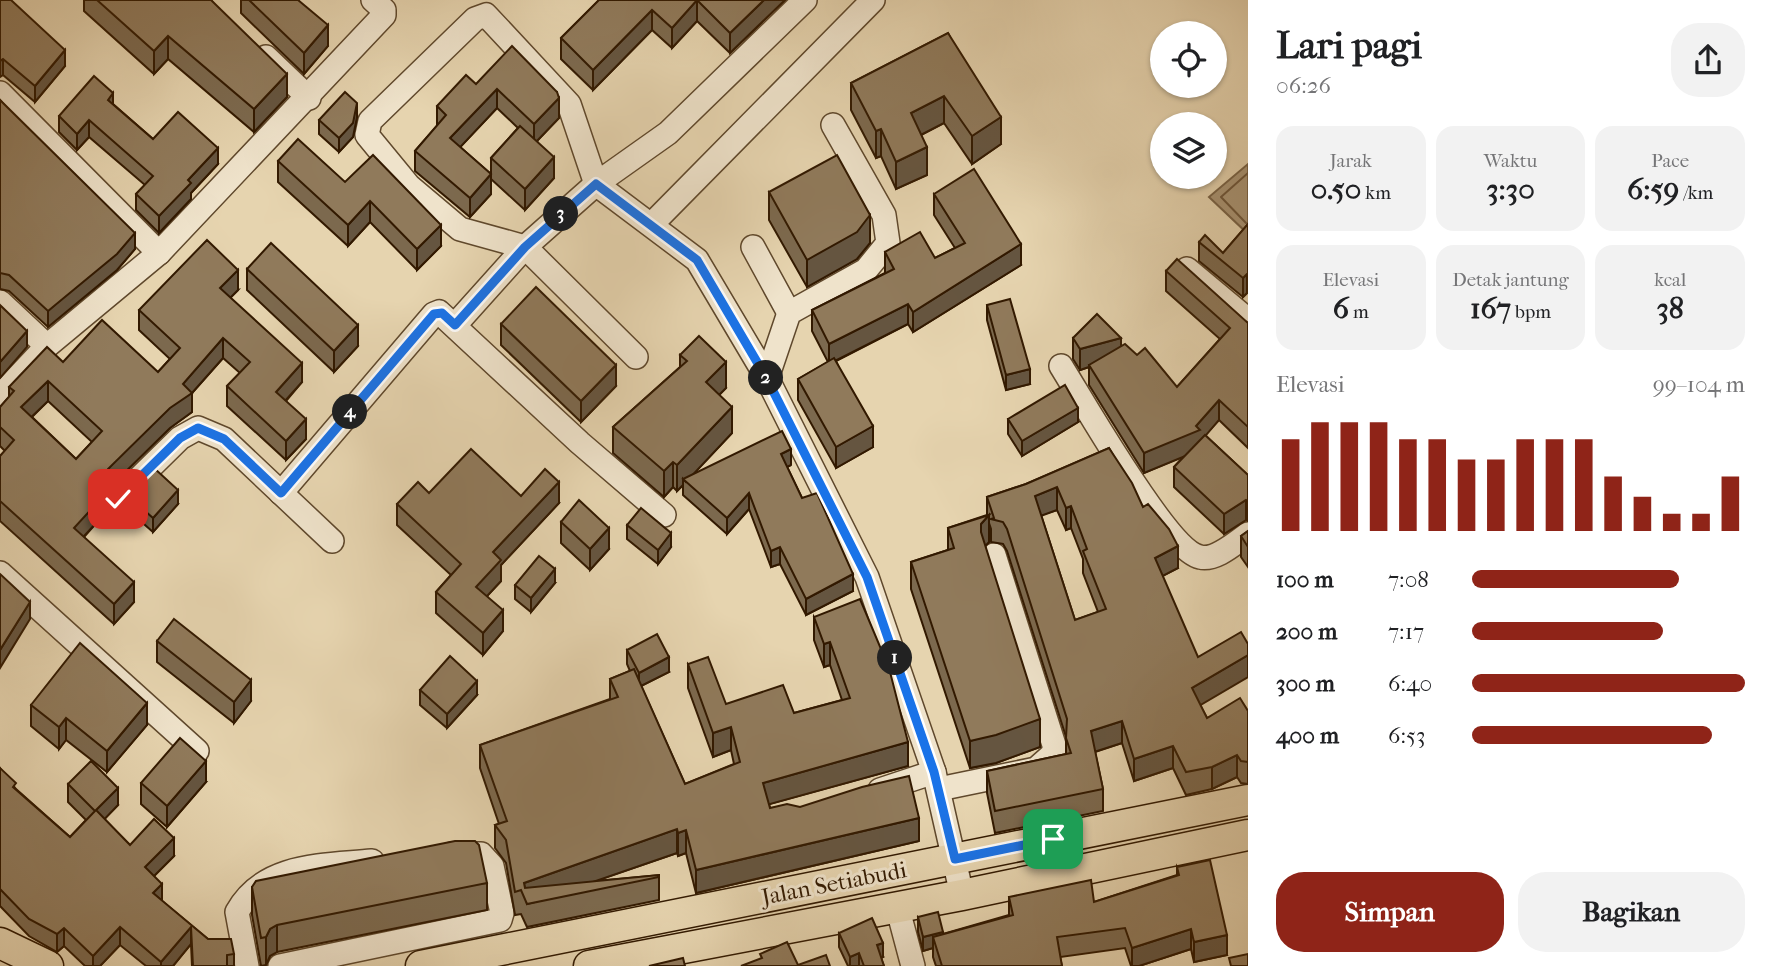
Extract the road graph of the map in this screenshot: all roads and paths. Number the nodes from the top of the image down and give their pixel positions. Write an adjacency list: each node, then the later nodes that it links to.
1 (373, 0): 6 (street)
2 (805, 0): 8 (street)
3 (873, 0): 9 (street)
4 (253, 45): 6 (street)
5 (0, 93): 12 (street)
6 (309, 99): 12 (street)
7 (833, 125): 16 (street)
8 (596, 184): 9 (street); 10 (street); 10 (street)
9 (652, 224): 21 (street)
10 (525, 247): 17 (street); 19 (street)
11 (753, 247): 16 (street)
12 (159, 254): 18 (street)
13 (1187, 269): 15 (street)
14 (0, 302): 18 (street)
15 (1244, 308)
16 (789, 313): 21 (street)
17 (455, 325): 23 (street); 25 (street)
18 (47, 346): 22 (street)
19 (636, 357)
20 (1061, 366): 26 (street)
21 (767, 379): 31 (street)
22 (0, 396)
23 (281, 493): 24 (street); 27 (street)
24 (118, 499)
25 (664, 515)
26 (1248, 534)
27 (332, 541)
28 (993, 555): 31 (street)
29 (0, 573): 30 (street)
30 (197, 751)
31 (936, 781): 32 (street); 37 (street)
32 (859, 797)
33 (1248, 800): 37 (main road, Jalan Setiabudi)
34 (1248, 835): 38 (main road, Jalan Setiabudi)
35 (433, 855): 41 (street)
36 (393, 859): 45 (street)
37 (955, 859): 38 (street); 41 (main road, Jalan Setiabudi)
38 (962, 895): 39 (main road, Jalan Setiabudi)
39 (897, 906): 43 (main road, Jalan Setiabudi); 48 (street)
40 (0, 943): 44 (main road)
41 (439, 956): 42 (street)
42 (336, 960): 46 (street)
43 (626, 962): 47 (main road, Jalan Setiabudi)
44 (48, 966)
45 (247, 966)
46 (280, 966)
47 (589, 966)
48 (913, 966)

